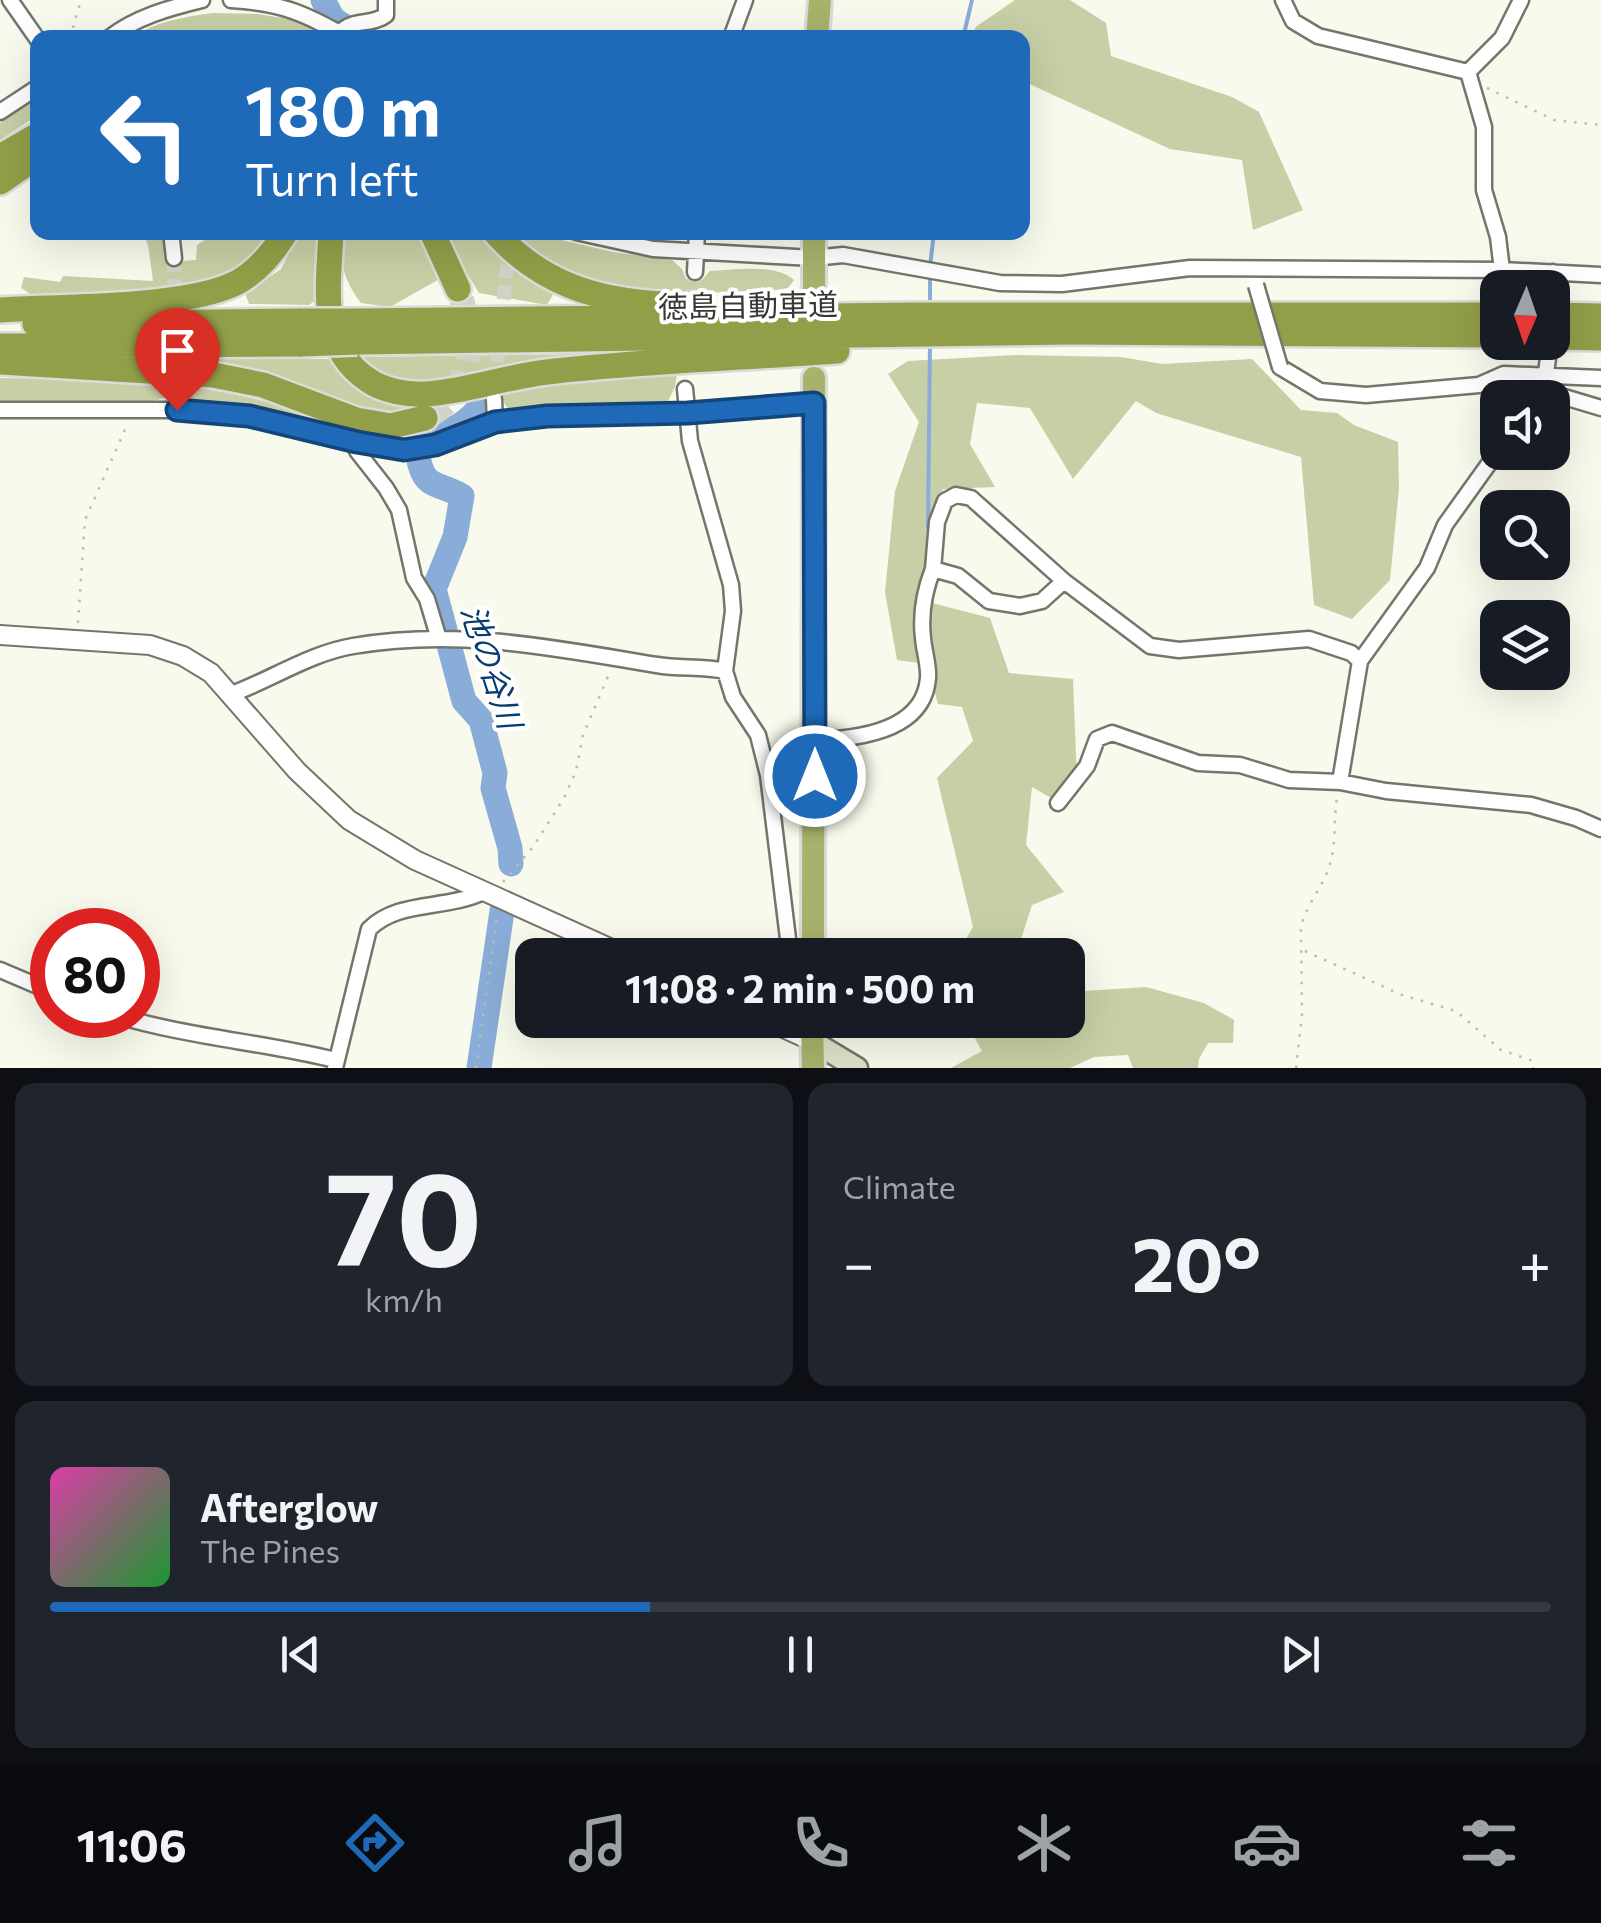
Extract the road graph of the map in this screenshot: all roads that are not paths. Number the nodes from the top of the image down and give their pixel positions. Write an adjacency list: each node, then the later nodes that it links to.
1 (10, 0): 9 (street)
2 (202, 0): 10 (street)
3 (231, 0): 11 (street)
4 (386, 0): 12 (street)
5 (745, 0): 13 (street)
6 (820, 0): 14 (highway)
7 (1283, 0): 15 (street)
8 (1521, 0): 15 (street)
9 (31, 30)
10 (119, 30)
11 (343, 30)
12 (348, 30)
13 (734, 30)
14 (817, 30)
15 (1470, 76): 34 (street)
16 (30, 93): 17 (street)
17 (0, 112)
18 (30, 139): 19 (highway)
19 (0, 157)
20 (30, 161): 21 (highway)
21 (0, 182)
22 (172, 240): 31 (street)
23 (281, 240): 40 (highway)
24 (331, 240): 48 (highway)
25 (436, 240): 38 (highway)
26 (502, 240): 42 (highway)
27 (612, 240): 30 (street)
28 (697, 240): 30 (street)
29 (814, 240): 32 (highway)
30 (696, 252): 32 (street); 35 (street)
31 (174, 258)
32 (813, 258): 33 (street); 39 (highway)
33 (1254, 269): 34 (street); 55 (street, bridge)
34 (1502, 270)
35 (695, 272)
36 (1570, 273): 37 (street)
37 (1601, 275)
38 (458, 288)
39 (814, 292)
40 (0, 310)
41 (1480, 314): 42 (highway, 徳島自動車道)
42 (914, 315): 47 (highway, 徳島自動車道)
43 (1570, 316): 44 (highway)
44 (1601, 316)
45 (0, 324): 46 (highway, 徳島自動車道)
46 (301, 332): 47 (highway, 徳島自動車道, bridge); 52 (highway, 徳島自動車道)
47 (357, 332): 48 (highway, 徳島自動車道)
48 (1071, 332): 49 (highway, 徳島自動車道)
49 (1480, 336)
50 (1601, 338): 51 (highway)
51 (1570, 343)
52 (0, 346)
53 (1549, 360): 55 (street)
54 (0, 362): 66 (highway)
55 (1547, 375): 57 (street); 58 (street)
56 (814, 378): 62 (highway)
57 (1601, 378)
58 (1545, 380)
59 (685, 390): 65 (street)
60 (494, 399): 67 (street)
61 (1570, 401): 63 (street)
62 (814, 403): 65 (street); 77 (highway)
63 (1601, 408)
64 (0, 410): 68 (street)
65 (688, 413): 67 (street); 75 (street)
66 (425, 418)
67 (495, 422): 68 (street)
68 (357, 442): 73 (street)
69 (1484, 470): 74 (street)
70 (933, 569): 71 (street); 71 (street); 77 (street)
71 (1064, 581): 74 (street)
72 (0, 634): 76 (street)
73 (443, 637): 75 (street); 76 (street)
74 (1360, 661): 78 (street)
75 (725, 671): 83 (street)
76 (232, 694): 81 (street)
77 (816, 740): 84 (highway)
78 (1340, 782): 79 (street); 80 (street)
79 (1058, 803)
80 (1601, 829)
81 (492, 894): 82 (street); 90 (street)
82 (587, 938)
83 (788, 938)
84 (813, 938)
85 (0, 970): 86 (street)
86 (30, 983)
87 (160, 1029): 90 (street)
88 (812, 1038): 91 (highway)
89 (821, 1038): 92 (main road)
90 (335, 1064)
91 (812, 1068)
92 (858, 1068)

